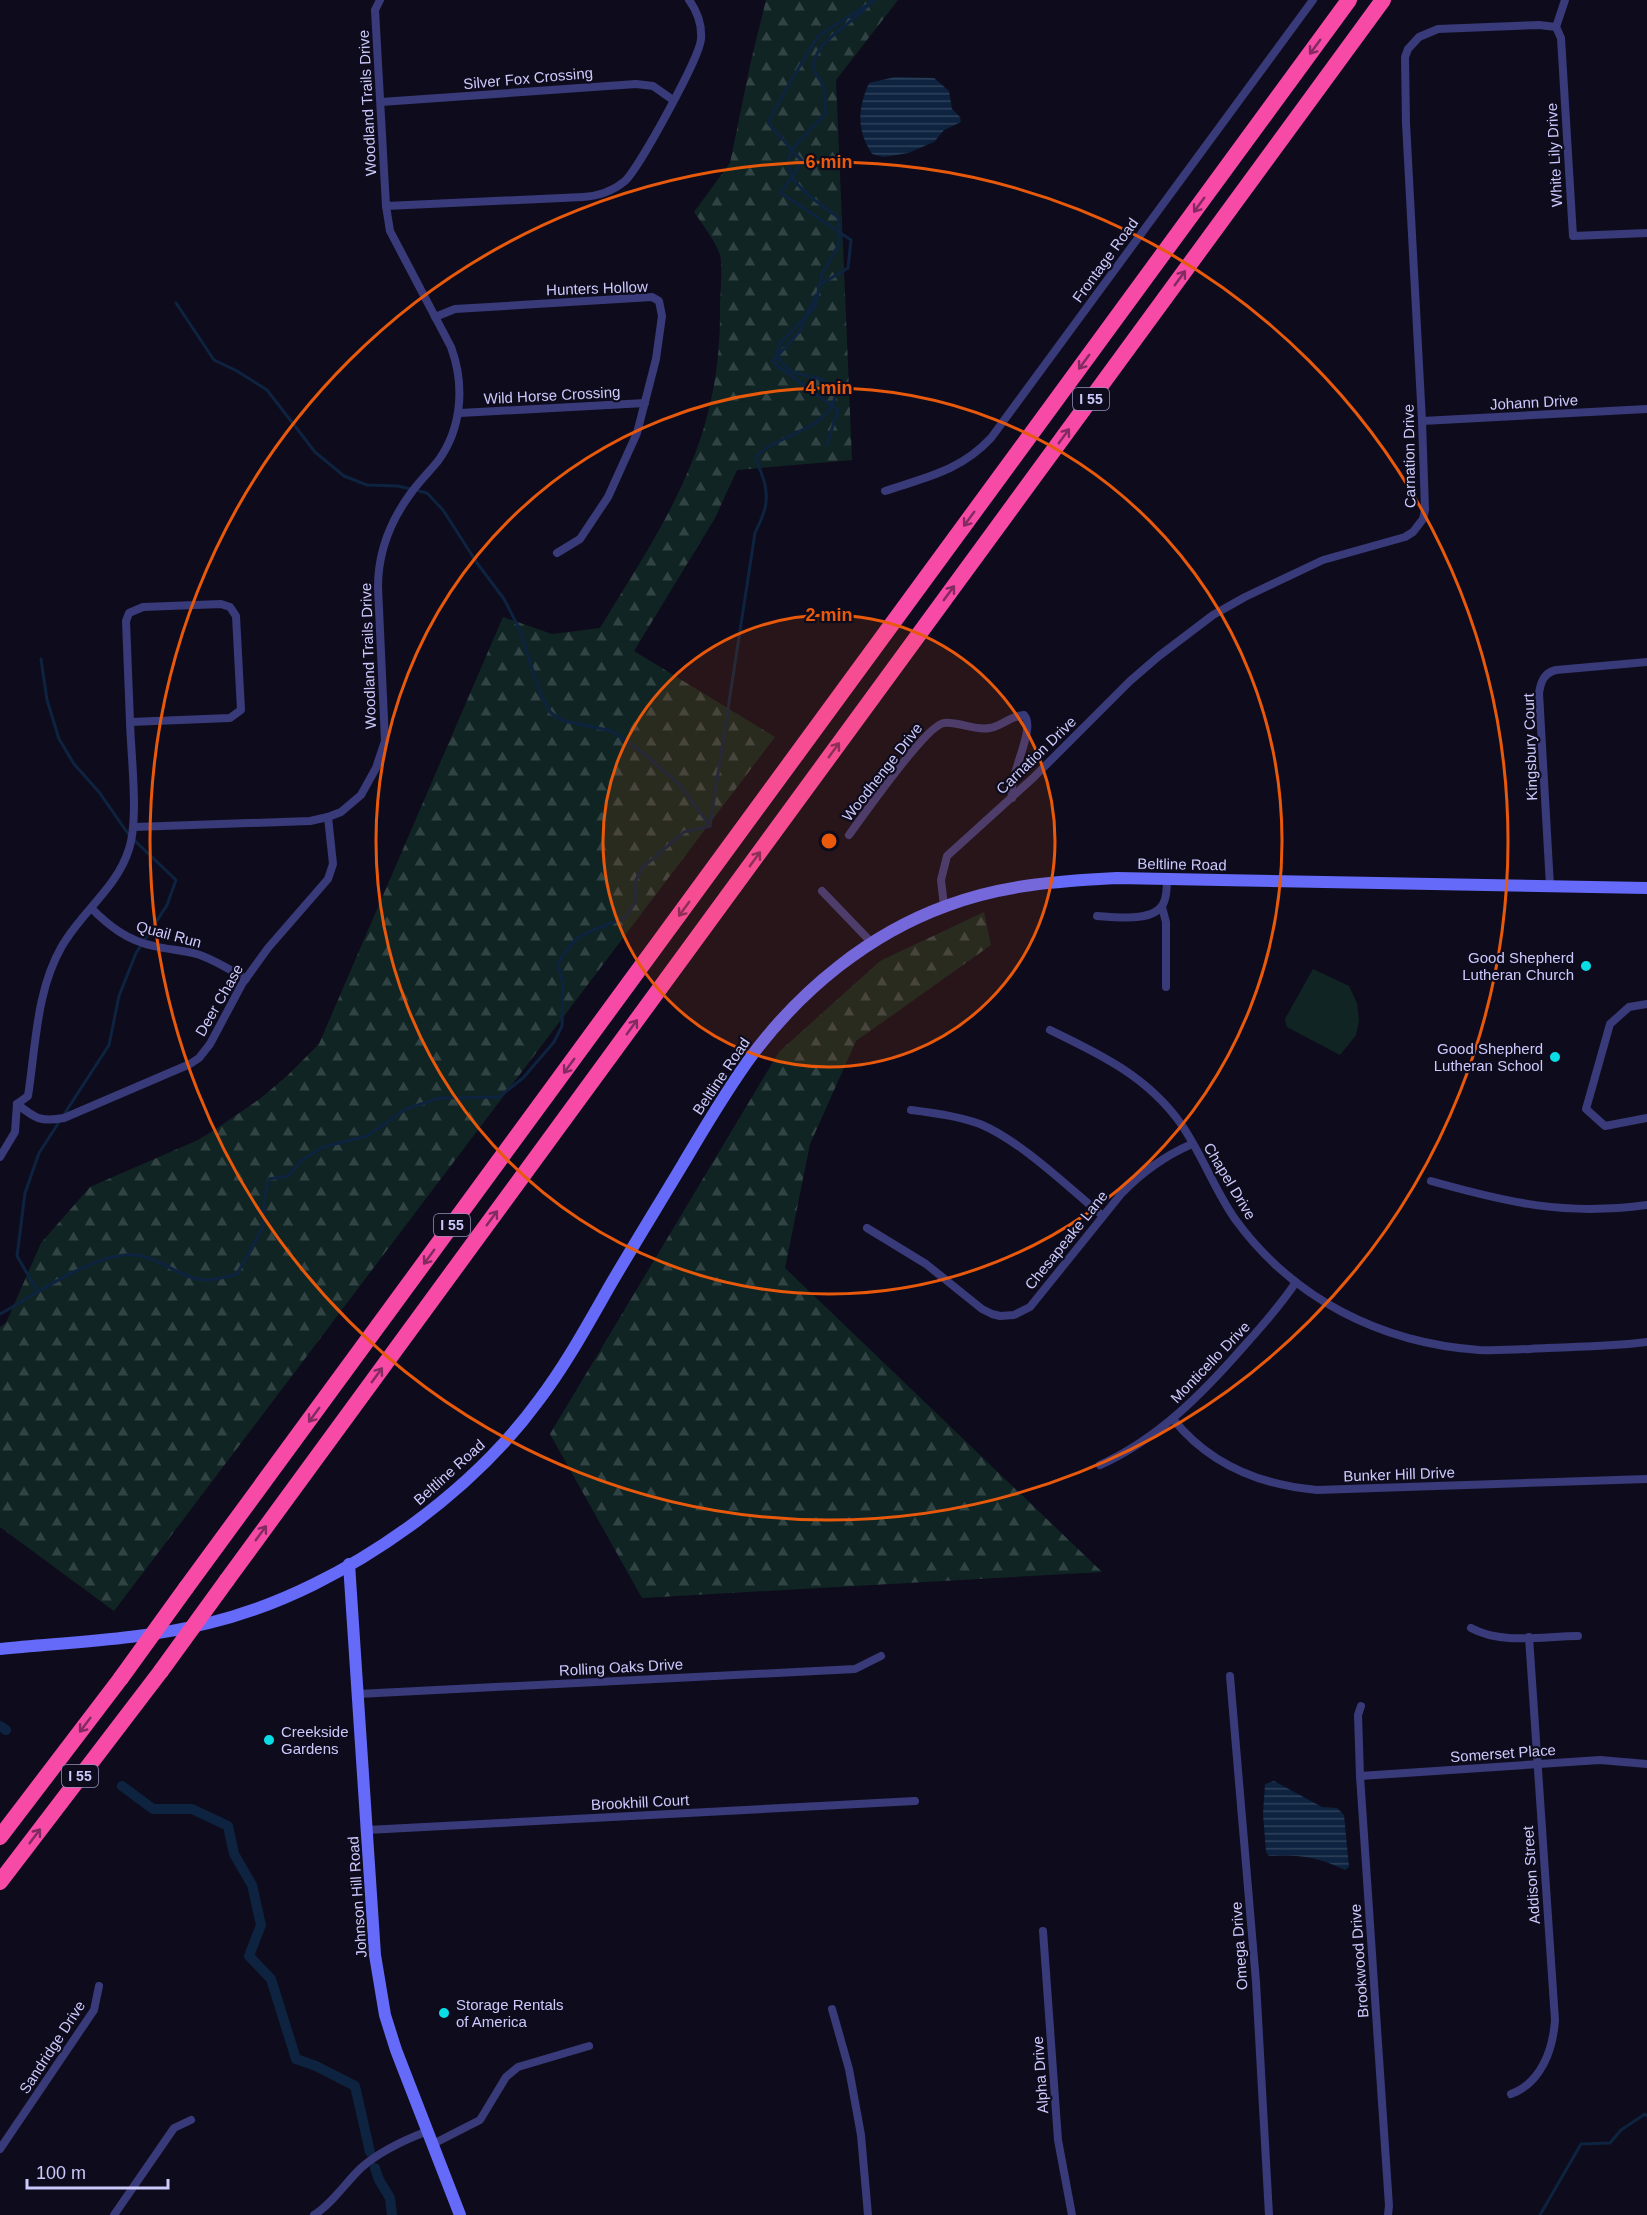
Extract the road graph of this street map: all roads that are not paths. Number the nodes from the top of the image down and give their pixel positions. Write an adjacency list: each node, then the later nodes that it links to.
1 (380, 0): 9 (street, Woodland Trails Drive)
2 (689, 0): 8 (street)
3 (1312, 0): 17 (street, Frontage Road)
4 (1349, 0): 66 (highway, I 55, one-way to 66, bridge)
5 (1383, 0): 67 (highway, I 55, one-way to 5, bridge)
6 (1565, 0): 7 (street)
7 (1556, 27): 11 (street, White Lily Drive); 16 (street, Carnation Drive)
8 (673, 100): 9 (street, Silver Fox Crossing); 10 (street)
9 (381, 102): 10 (street, Woodland Trails Drive)
10 (386, 206): 12 (street, Woodland Trails Drive)
11 (1647, 233)
12 (435, 317): 13 (street, Hunters Hollow); 15 (street, Woodland Trails Drive)
13 (645, 403): 15 (street, Wild Horse Crossing); 18 (street, Hunters Hollow)
14 (1647, 409): 16 (street, Johann Drive)
15 (460, 413): 22 (street, Woodland Trails Drive)
16 (1422, 421): 21 (street, Carnation Drive)
17 (885, 491)
18 (557, 553)
19 (1647, 662): 26 (street, Kingsbury Court)
20 (130, 722): 20 (street); 23 (street)
21 (1012, 798): 24 (street, Woodhenge Drive); 29 (street, Carnation Drive)
22 (328, 817): 23 (street, Woodland Trails Drive); 34 (street, Deer Chase)
23 (134, 827): 31 (street)
24 (849, 835)
25 (1167, 878): 26 (main road, Beltline Road); 29 (main road, Beltline Road); 30 (street)
26 (1550, 886): 27 (main road, Beltline Road)
27 (1647, 888)
28 (822, 891): 33 (street)
29 (944, 906): 33 (main road, Beltline Road)
30 (1162, 907): 32 (street); 35 (street)
31 (91, 908): 34 (street, Quail Run); 38 (street)
32 (1097, 916)
33 (872, 943): 52 (main road, Beltline Road)
34 (246, 979): 38 (street, Deer Chase)
35 (1166, 987)
36 (1647, 1004): 40 (street)
37 (1050, 1030): 41 (street, Chapel Drive)
38 (17, 1104): 42 (street)
39 (911, 1110): 45 (street)
40 (1647, 1118)
41 (1192, 1144): 45 (street, Chesapeake Lane); 47 (street, Chapel Drive)
42 (0, 1157)
43 (1431, 1181): 44 (street)
44 (1647, 1205)
45 (1103, 1216): 46 (street, Chesapeake Lane)
46 (867, 1228)
47 (1296, 1282): 48 (street, Chapel Drive); 49 (street, Monticello Drive)
48 (1647, 1342)
49 (1173, 1419): 50 (street, Monticello Drive); 51 (street, Bunker Hill Drive)
50 (1100, 1465)
51 (1647, 1479)
52 (349, 1564): 56 (main road, Beltline Road); 59 (main road, Johnson Hill Road)
53 (1471, 1628): 55 (street)
54 (1578, 1636): 55 (street)
55 (1529, 1637): 61 (street, Addison Street)
56 (0, 1649)
57 (881, 1656): 59 (street, Rolling Oaks Drive)
58 (1230, 1676): 82 (street, Omega Drive)
59 (358, 1694): 65 (main road, Johnson Hill Road)
60 (1361, 1706): 63 (street, Brookwood Drive)
61 (1536, 1764): 62 (street, Somerset Place); 63 (street, Somerset Place); 72 (street, Addison Street)
62 (1647, 1764)
63 (1360, 1776): 83 (street, Brookwood Drive)
64 (915, 1801): 65 (street, Brookhill Court)
65 (367, 1830): 74 (main road, Johnson Hill Road)
66 (0, 1837)
67 (0, 1882)
68 (1043, 1931): 81 (street, Alpha Drive)
69 (99, 1986): 76 (street, Sandridge Drive)
70 (832, 2009): 80 (street)
71 (589, 2046): 75 (street)
72 (1511, 2094)
73 (191, 2120): 77 (street)
74 (428, 2131): 75 (main road, Johnson Hill Road); 78 (street)
75 (433, 2144): 79 (main road, Johnson Hill Road)
76 (0, 2149)
77 (114, 2215)
78 (314, 2215)
79 (460, 2215)
80 (867, 2215)
81 (1072, 2215)
82 (1269, 2215)
83 (1388, 2215)

